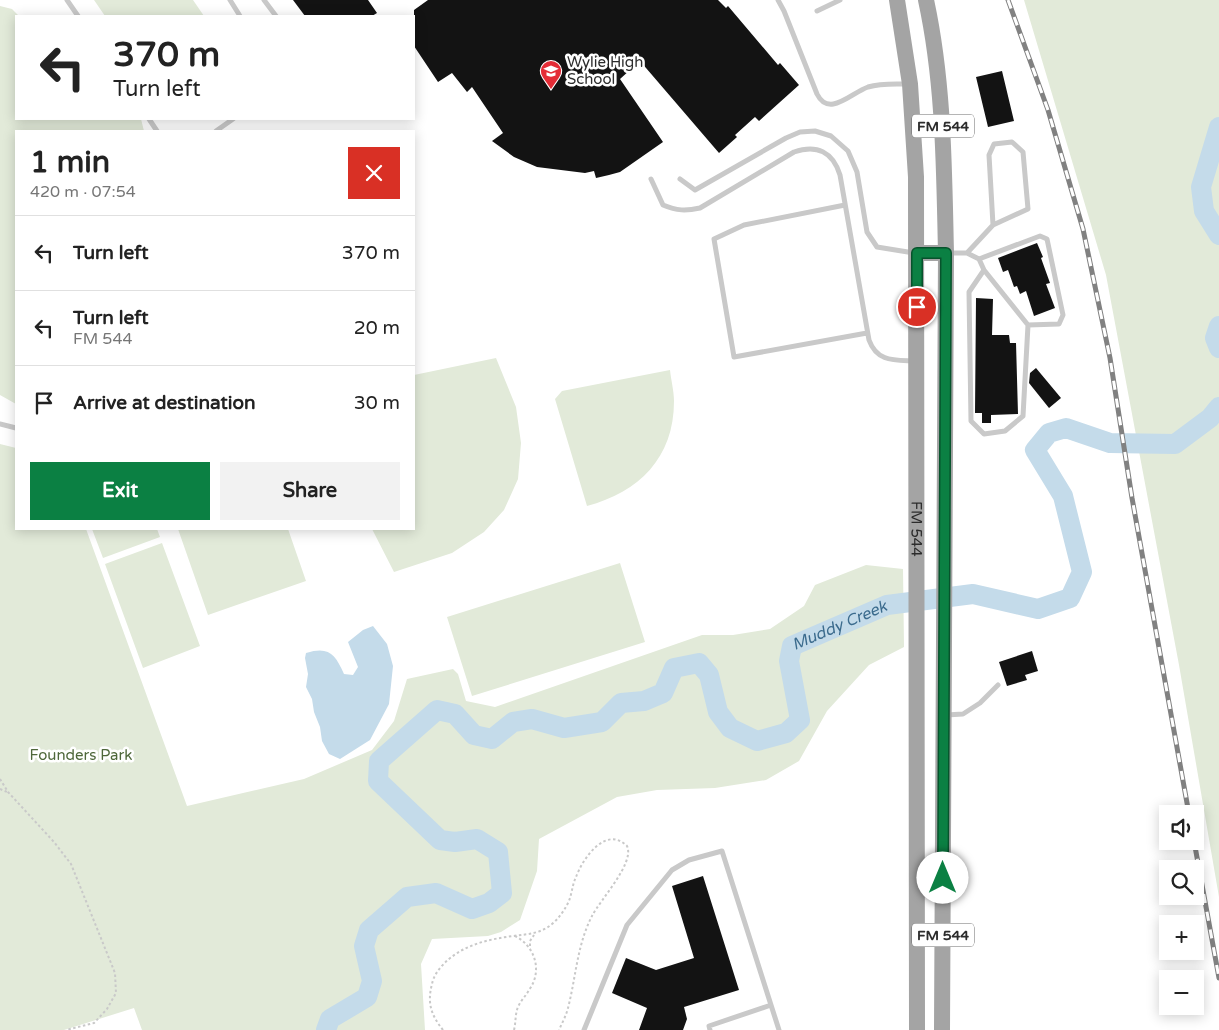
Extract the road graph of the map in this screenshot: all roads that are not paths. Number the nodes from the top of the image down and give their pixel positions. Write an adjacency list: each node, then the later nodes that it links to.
1 (67, 0): 9 (lane)
2 (230, 0): 10 (lane)
3 (264, 0): 11 (lane)
4 (778, 0): 12 (lane)
5 (840, 0): 8 (lane)
6 (897, 0): 12 (main road, FM 544 / FM 544)
7 (926, 0): 20 (main road, FM 544 / FM 544)
8 (817, 11)
9 (77, 15)
10 (239, 15)
11 (275, 15)
12 (910, 84): 19 (main road, FM 544 / FM 544)
13 (232, 120): 14 (lane)
14 (217, 130)
15 (650, 178): 17 (lane)
16 (680, 179): 19 (lane)
17 (845, 205): 25 (lane); 25 (lane)
18 (993, 225): 18 (lane); 21 (lane)
19 (917, 253): 20 (main road); 26 (main road, FM 544 / FM 544)
20 (946, 253): 21 (lane); 30 (main road, FM 544 / FM 544)
21 (967, 253): 22 (lane)
22 (979, 259): 23 (lane); 24 (lane)
23 (984, 270): 24 (lane); 24 (lane)
24 (1028, 325)
25 (868, 334): 26 (lane)
26 (917, 361): 35 (main road, FM 544 / FM 544)
27 (0, 424): 28 (lane)
28 (15, 428)
29 (998, 685): 30 (lane)
30 (943, 715): 36 (main road, FM 544 / FM 544)
31 (771, 1005): 32 (lane); 33 (lane); 34 (lane)
32 (584, 1030)
33 (710, 1030)
34 (779, 1030)
35 (917, 1030)
36 (942, 1030)

